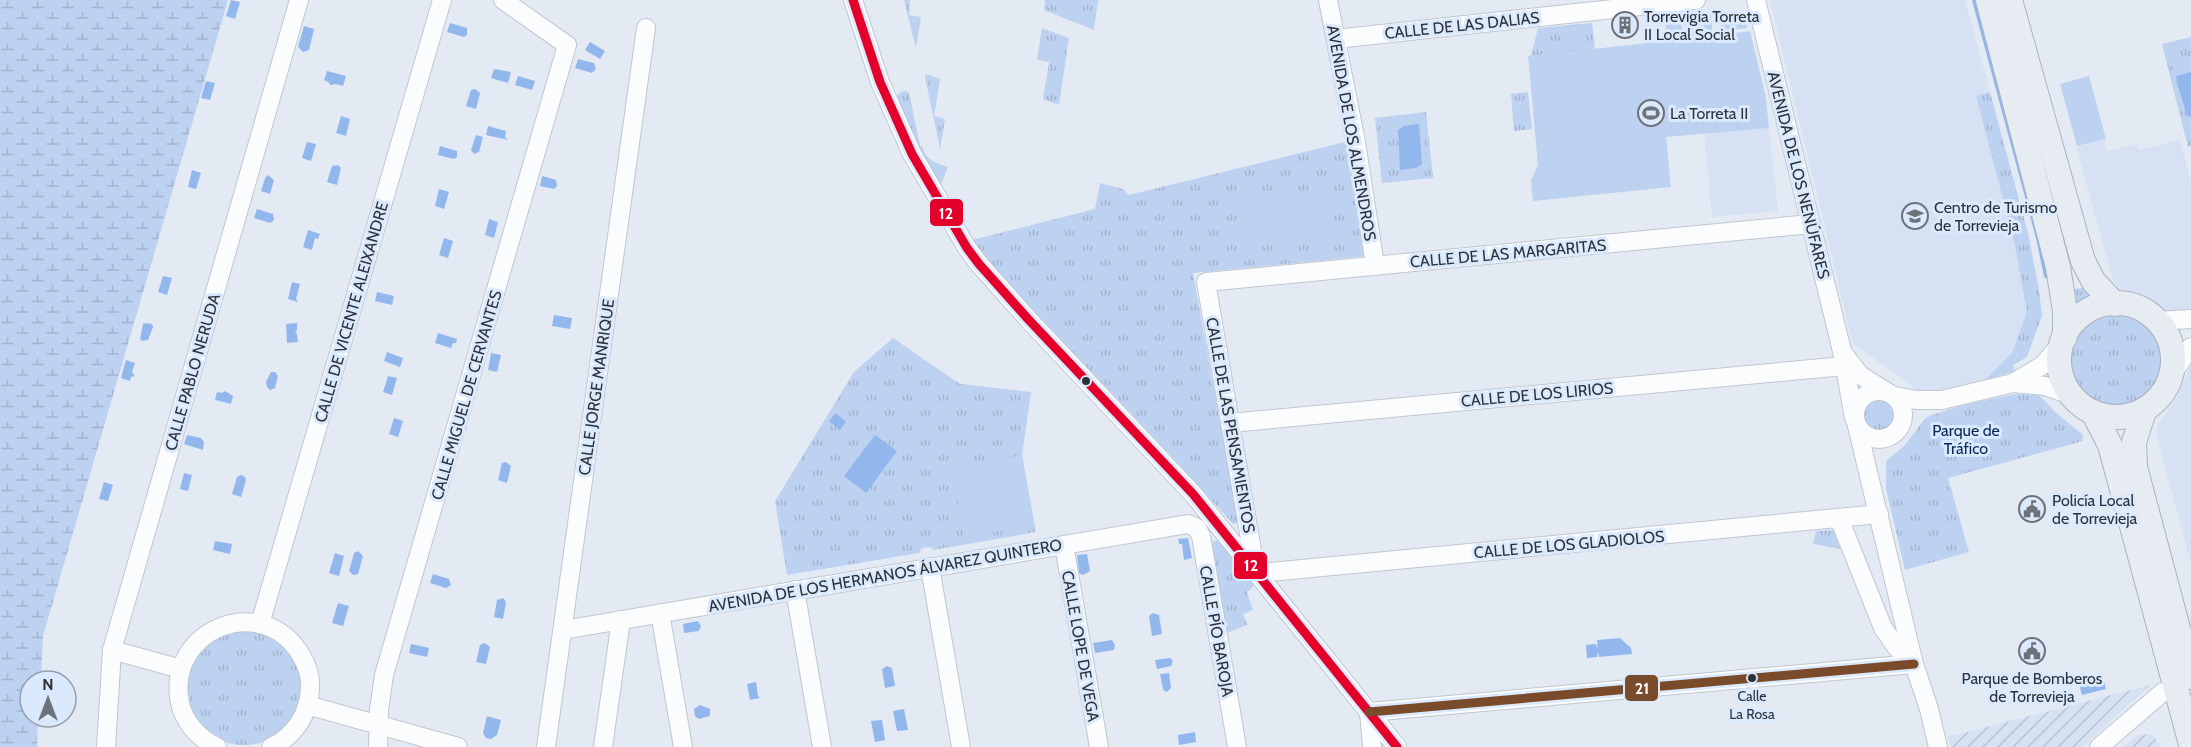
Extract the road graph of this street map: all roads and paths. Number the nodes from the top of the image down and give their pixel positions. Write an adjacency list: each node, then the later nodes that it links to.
1 (299, 0): 44 (street, CALLE PABLO NERUDA)
2 (442, 0): 42 (street, CALLE DE VICENTE ALEIXANDRE)
3 (503, 0): 51 (street, CALLE MIGUEL DE CERVANTES)
4 (853, 0): 34 (street)
5 (1328, 0): 11 (street, AVENIDA DE LOS ALMENDROS)
6 (1696, 0): 11 (street, CALLE DE LAS DALIAS)
7 (1756, 0): 12 (street, AVENIDA DE LOS NENÚFARES)
8 (1988, 0): 18 (main road)
9 (2010, 0): 15 (main road)
10 (645, 28): 43 (street, CALLE JORGE MANRIQUE)
11 (1336, 39): 13 (street, AVENIDA DE LOS ALMENDROS)
12 (1811, 224): 13 (street, CALLE DE LAS MARGARITAS); 20 (street, AVENIDA DE LOS NENÚFARES)
13 (1375, 266): 14 (street, CALLE DE LAS MARGARITAS)
14 (1206, 282): 29 (street, CALLE DE LAS PENSAMIENTOS)
15 (2115, 304): 17 (main road); 18 (main road)
16 (2191, 319): 17 (street)
17 (2157, 321): 21 (main road)
18 (2064, 340): 22 (street); 24 (main road)
19 (2191, 347): 21 (street)
20 (1843, 358): 23 (street, AVENIDA DE LOS NENÚFARES); 28 (street, AVENIDA DE LOS NENÚFARES); 29 (street, CALLE DE LOS LIRIOS)
21 (2172, 374): 26 (main road)
22 (2013, 383): 24 (street); 25 (street)
23 (1892, 394): 25 (street); 28 (street); 30 (street)
24 (2071, 395): 27 (main road)
25 (1942, 400): 30 (street)
26 (2145, 409): 27 (main road); 47 (main road)
27 (2092, 412): 52 (main road)
28 (1856, 422): 30 (street); 31 (street, AVENIDA DE LOS NENÚFARES)
29 (1230, 423): 38 (street, CALLE DE LAS PENSAMIENTOS)
30 (1894, 432): 31 (street, AVENIDA DE LOS NENÚFARES)
31 (1874, 494): 32 (street, AVENIDA DE LOS NENÚFARES)
32 (1879, 514): 33 (street, CALLE DE LOS GLADIOLOS); 45 (street, AVENIDA DE LOS NENÚFARES)
33 (1839, 518): 38 (street, CALLE DE LOS GLADIOLOS); 45 (street, AVENIDA DE LOS NENÚFARES)
34 (1222, 527): 35 (street); 38 (street)
35 (1201, 536): 36 (street, AVENIDA DE LOS HERMANOS ÁLVAREZ QUINTERO); 64 (street, CALLE PÍO BAROJA)
36 (1064, 545): 37 (street, AVENIDA DE LOS HERMANOS ÁLVAREZ QUINTERO); 63 (street, CALLE LOPE DE VEGA)
37 (930, 567): 39 (street, AVENIDA DE LOS HERMANOS ÁLVAREZ QUINTERO); 62 (street)
38 (1257, 571): 50 (street)
39 (795, 590): 40 (street, AVENIDA DE LOS HERMANOS ÁLVAREZ QUINTERO); 61 (street)
40 (660, 613): 41 (street, AVENIDA DE LOS HERMANOS ÁLVAREZ QUINTERO); 60 (street)
41 (621, 620): 43 (street, AVENIDA DE LOS HERMANOS ÁLVAREZ QUINTERO); 59 (street)
42 (260, 624): 46 (street); 49 (street)
43 (562, 630): 58 (street, CALLE JORGE MANRIQUE)
44 (112, 650): 46 (street); 53 (street, CALLE PABLO NERUDA)
45 (1914, 664): 50 (street); 67 (street, AVENIDA DE LOS NENÚFARES)
46 (181, 669): 54 (street)
47 (2191, 676)
48 (2163, 692): 68 (street)
49 (308, 705): 51 (street); 55 (street)
50 (1369, 712): 65 (street); 66 (street)
51 (378, 725): 56 (street, CALLE MIGUEL DE CERVANTES); 57 (street)
52 (2191, 744)
53 (106, 747)
54 (217, 747)
55 (271, 747)
56 (378, 747)
57 (458, 747)
58 (546, 747)
59 (603, 747)
60 (683, 747)
61 (822, 747)
62 (961, 747)
63 (1099, 747)
64 (1237, 747)
65 (1372, 747)
66 (1397, 747)
67 (1938, 747)
68 (2099, 747)

